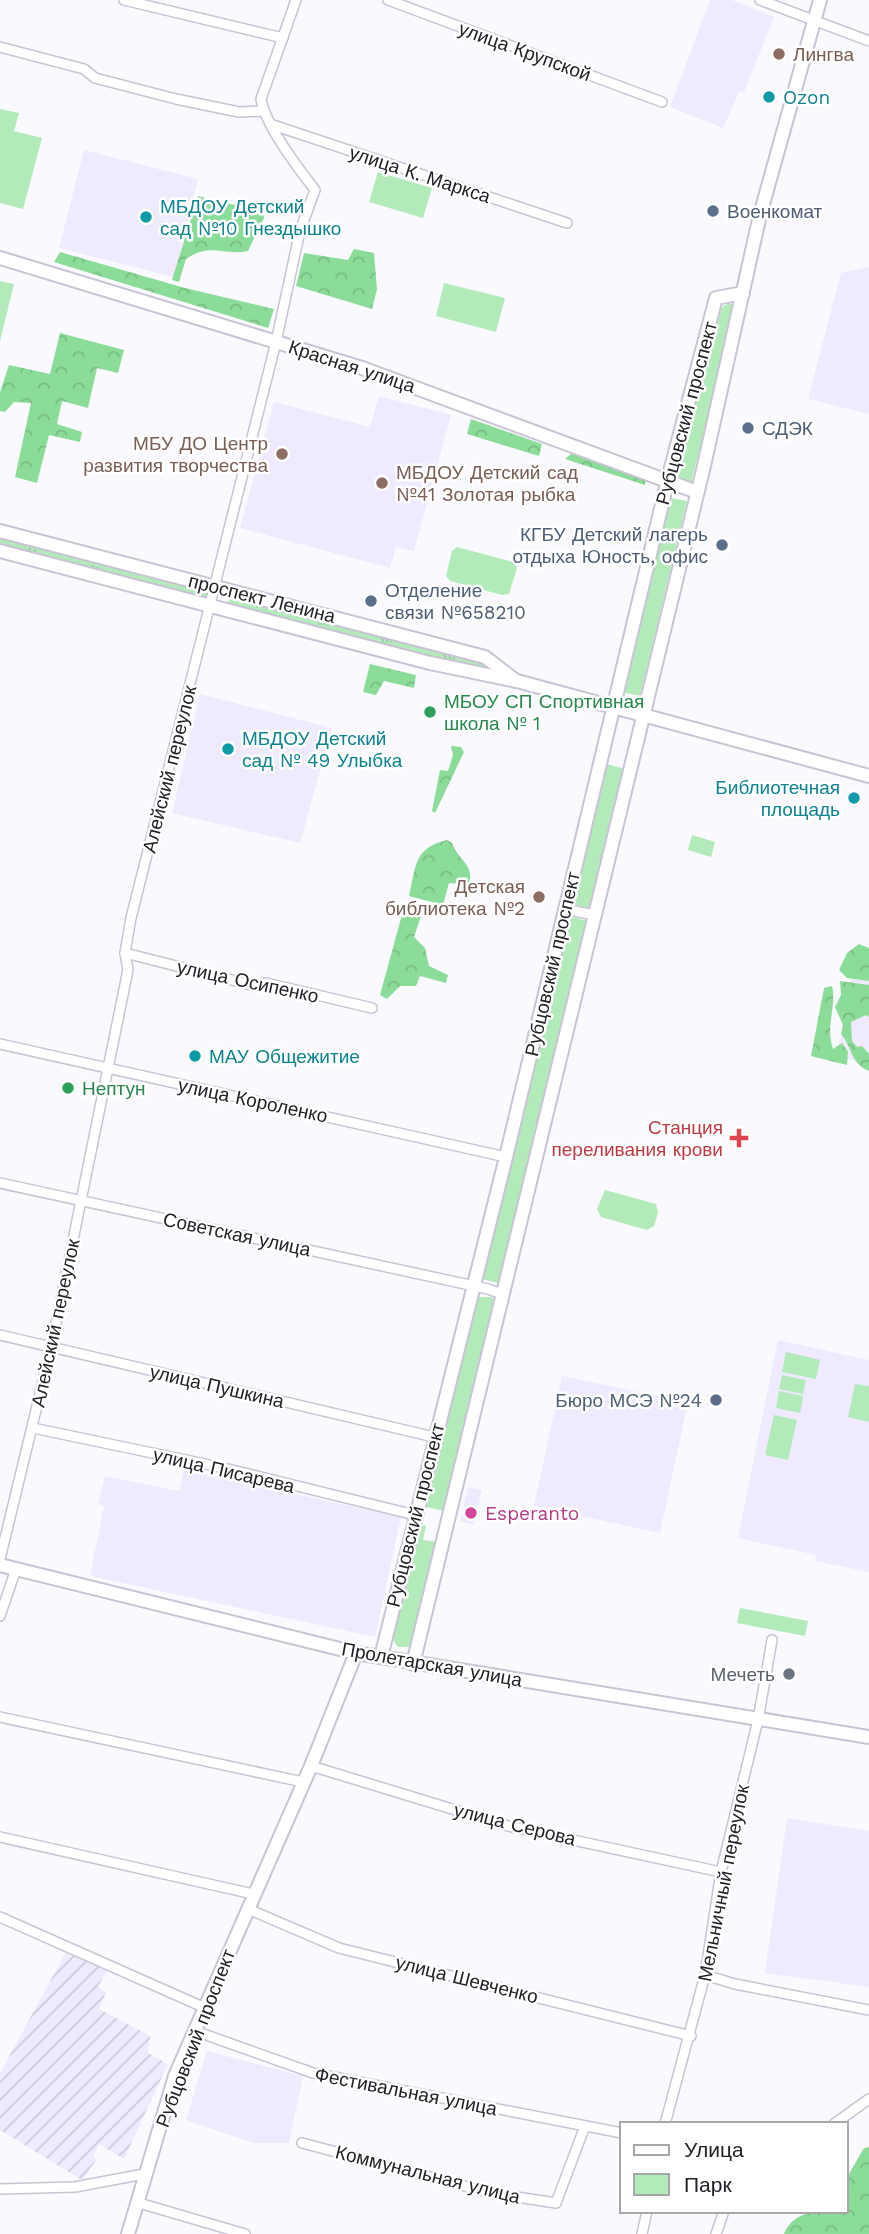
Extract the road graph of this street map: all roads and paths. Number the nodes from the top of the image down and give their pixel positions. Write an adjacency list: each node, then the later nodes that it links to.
1 (124, 0): 7 (street)
2 (296, 0): 7 (street)
3 (388, 0): 10 (street, улица Крупской)
4 (760, 0): 6 (street)
5 (820, 0): 6 (street, Рубцовский проспект)
6 (813, 21): 8 (street); 15 (street, Рубцовский проспект)
7 (282, 38): 11 (street)
8 (869, 41)
9 (0, 47): 11 (street)
10 (662, 103)
11 (263, 111): 12 (street, Алейский переулок)
12 (273, 125): 13 (street, улица К. Маркса); 16 (street, Алейский переулок)
13 (566, 223)
14 (0, 258): 16 (street, Красная улица)
15 (743, 293): 17 (street, Рубцовский проспект); 18 (street, Рубцовский проспект)
16 (276, 342): 17 (street, Красная улица); 21 (street, Алейский переулок)
17 (668, 479): 18 (street, Красная улица); 26 (street, Рубцовский проспект)
18 (697, 492): 27 (street, Рубцовский проспект)
19 (0, 531): 21 (street, проспект Ленина)
20 (0, 551): 22 (street, проспект Ленина)
21 (214, 587): 22 (street, Алейский переулок); 23 (street, проспект Ленина)
22 (209, 604): 24 (street, проспект Ленина); 31 (street, Алейский переулок)
23 (496, 663): 24 (street); 25 (street, проспект Ленина)
24 (492, 678): 25 (street, проспект Ленина)
25 (517, 681): 26 (street, проспект Ленина)
26 (612, 708): 27 (street, проспект Ленина); 29 (street, Рубцовский проспект)
27 (643, 716): 28 (street, проспект Ленина); 30 (street, Рубцовский проспект)
28 (869, 776)
29 (565, 909): 30 (street); 35 (street, Рубцовский проспект)
30 (594, 915): 39 (street, Рубцовский проспект)
31 (125, 953): 32 (street, улица Осипенко); 34 (street, Алейский переулок)
32 (372, 1008)
33 (0, 1044): 34 (street, улица Короленко)
34 (106, 1068): 35 (street, улица Короленко); 37 (street, Алейский переулок)
35 (506, 1157): 38 (street, Рубцовский проспект)
36 (0, 1182): 37 (street, Советская улица)
37 (80, 1199): 38 (street, Советская улица); 41 (street, Алейский переулок)
38 (474, 1286): 39 (street, Советская улица); 43 (street, Рубцовский проспект)
39 (502, 1294): 52 (street, Рубцовский проспект)
40 (0, 1335): 41 (street, улица Пушкина)
41 (51, 1348): 42 (street, Алейский переулок); 43 (street, улица Пушкина)
42 (33, 1429): 44 (street, улица Писарева); 45 (street, Алейский переулок)
43 (434, 1437): 44 (street, Рубцовский проспект)
44 (415, 1515): 51 (street, Рубцовский проспект)
45 (0, 1559)
46 (0, 1565): 47 (street, Пролетарская улица)
47 (16, 1569): 48 (street); 50 (street, Пролетарская улица)
48 (0, 1616)
49 (772, 1640): 54 (street, Мельничный переулок)
50 (356, 1653): 51 (street, Пролетарская улица); 56 (street, Рубцовский проспект)
51 (381, 1657): 52 (street, Пролетарская улица)
52 (413, 1664): 54 (street, Пролетарская улица)
53 (0, 1717): 57 (street)
54 (758, 1720): 55 (street, Пролетарская улица); 59 (street, Мельничный переулок)
55 (869, 1737)
56 (311, 1766): 57 (street, Рубцовский проспект); 59 (street, улица Серова)
57 (303, 1782): 60 (street, Рубцовский проспект)
58 (0, 1837): 60 (street)
59 (721, 1872): 63 (street, Мельничный переулок)
60 (253, 1894): 61 (street, Рубцовский проспект)
61 (247, 1909): 64 (street, Рубцовский проспект); 67 (street, улица Шевченко)
62 (0, 1917): 64 (street)
63 (705, 1975): 65 (street); 67 (street, Мельничный переулок)
64 (203, 2007): 66 (street, Рубцовский проспект)
65 (869, 2010)
66 (195, 2031): 71 (street, Фестивальная улица); 74 (street, Рубцовский проспект)
67 (691, 2036): 69 (street, Мельничный переулок)
68 (869, 2099): 70 (street)
69 (666, 2122)
70 (837, 2122)
71 (585, 2126): 72 (street, Фестивальная улица); 73 (street, Коммунальная улица)
72 (620, 2133)
73 (302, 2143)
74 (144, 2174): 75 (street); 76 (street, Рубцовский проспект)
75 (0, 2189)
76 (139, 2203): 79 (street, Рубцовский проспект); 80 (street)
77 (647, 2213): 81 (street)
78 (723, 2213): 82 (street)
79 (128, 2234)
80 (245, 2234)
81 (642, 2234)
82 (716, 2234)

